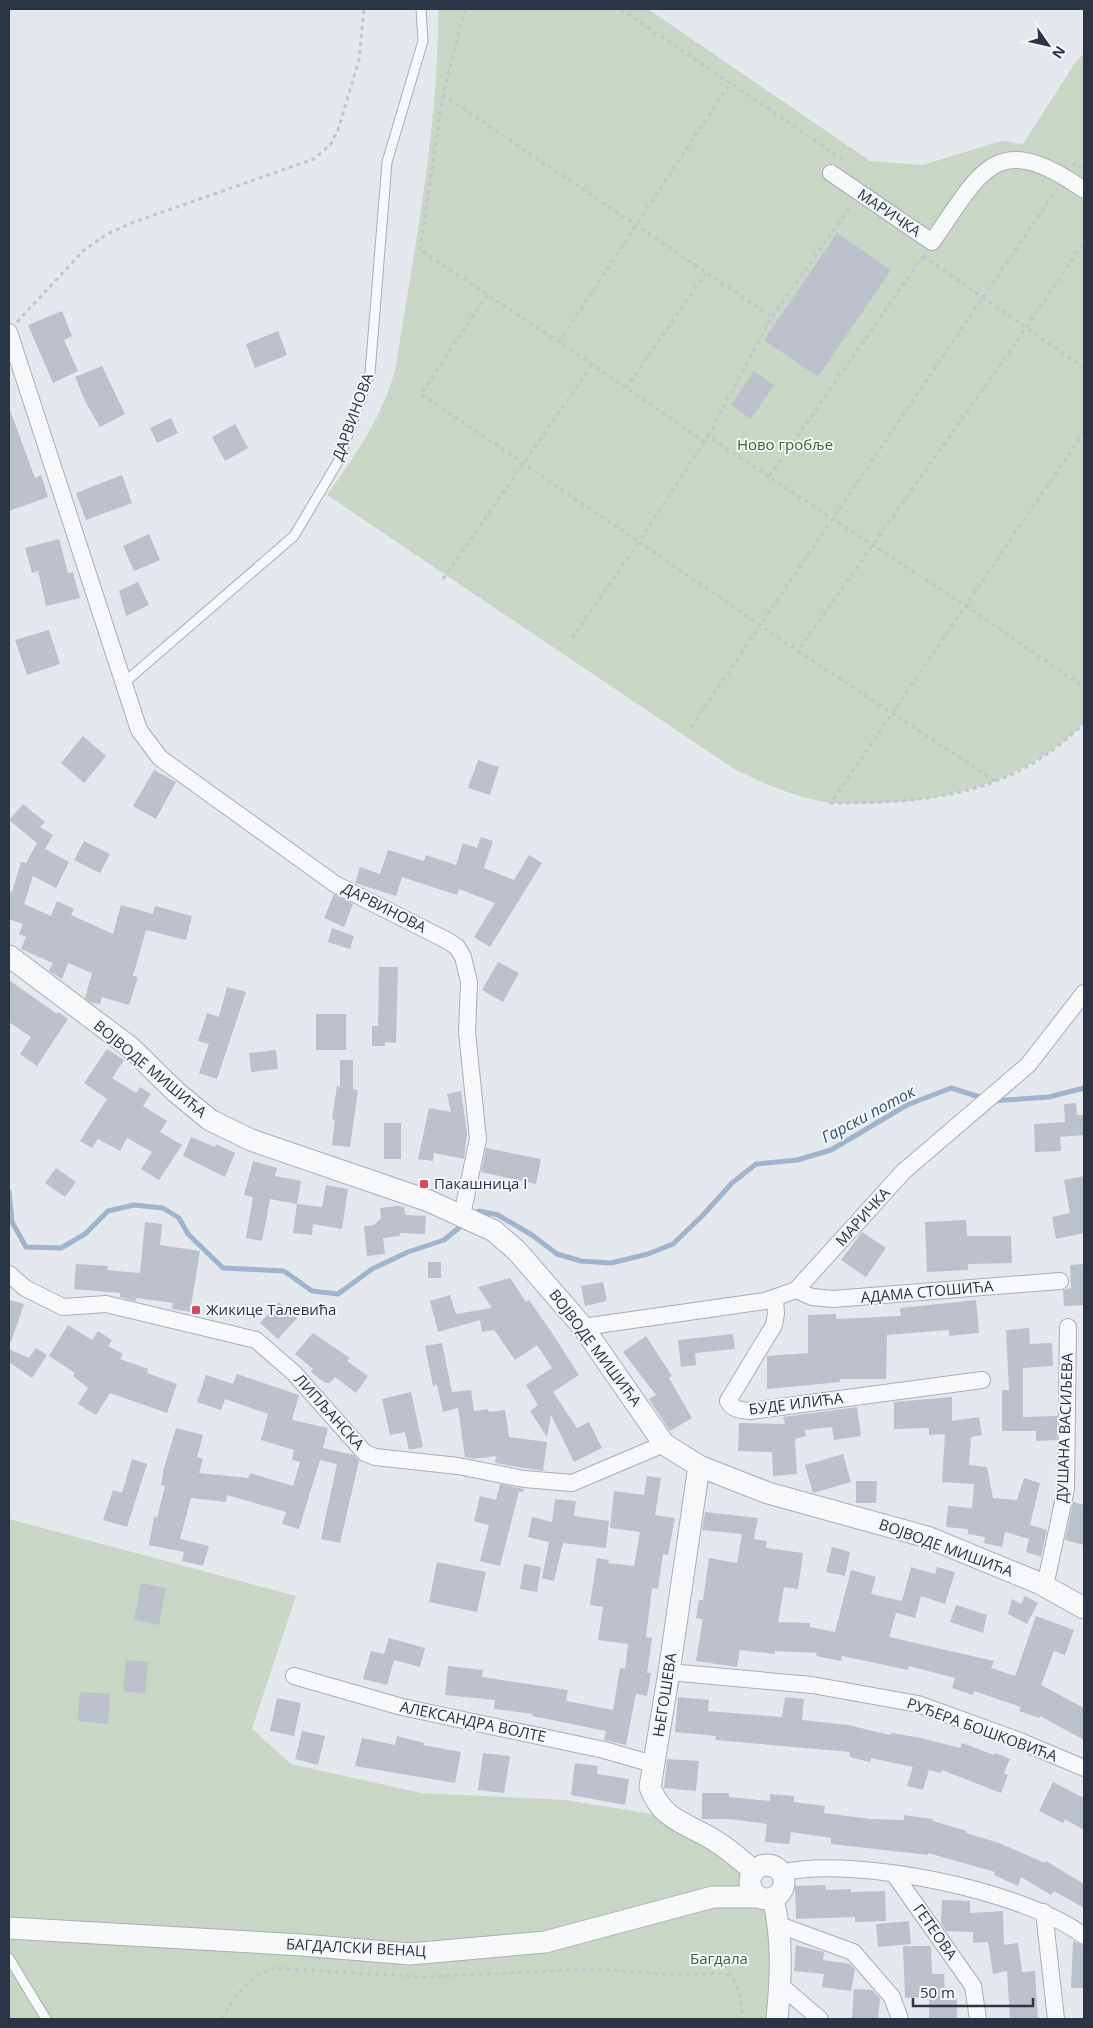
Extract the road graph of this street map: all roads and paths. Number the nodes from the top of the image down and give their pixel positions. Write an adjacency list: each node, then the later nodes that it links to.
1 (364, 9): 21 (path)
2 (421, 9): 39 (lane, ДАРВИНОВА)
3 (465, 9): 6 (path)
4 (621, 9): 5 (path)
5 (730, 83): 7 (path); 12 (path)
6 (443, 95): 12 (path); 17 (path)
7 (844, 161)
8 (831, 174): 11 (street, МАРИЧКА)
9 (1065, 178): 10 (street, МАРИЧКА); 13 (street, МАРИЧКА); 18 (path)
10 (1084, 190)
11 (860, 193): 13 (street, МАРИЧКА); 19 (path)
12 (636, 225): 16 (path); 22 (path)
13 (932, 242): 15 (path)
14 (1084, 242): 20 (path)
15 (923, 256): 18 (path); 30 (path)
16 (706, 273): 19 (path); 25 (path)
17 (487, 295): 22 (path); 29 (path)
18 (983, 298): 20 (path); 31 (path)
19 (772, 317): 27 (path)
20 (1026, 328): 24 (path); 33 (path)
21 (9, 332): 39 (street, ДАРВИНОВА)
22 (558, 342): 23 (path)
23 (592, 365): 25 (path); 29 (path)
24 (1084, 368)
25 (626, 388): 28 (path)
26 (1084, 432): 35 (path)
27 (708, 436): 28 (path); 30 (path)
28 (705, 442): 32 (path)
29 (524, 464): 32 (path); 34 (path)
30 (769, 477): 31 (path)
31 (832, 520): 33 (path); 36 (path)
32 (639, 542): 36 (path); 37 (path)
33 (872, 546): 35 (path); 38 (path)
34 (443, 579)
35 (966, 606): 40 (path); 41 (path)
36 (761, 626): 38 (path); 43 (path)
37 (572, 638)
38 (798, 651): 41 (path)
39 (125, 682): 47 (street, ДАРВИНОВА)
40 (1084, 687)
41 (892, 714): 44 (path); 44 (path)
42 (1084, 723): 44 (path)
43 (691, 727)
44 (996, 781)
45 (9, 956): 47 (street, ВОЈВОДЕ МИШИЋА)
46 (1084, 993): 50 (street, МАРИЧКА)
47 (456, 1212): 52 (street, ВОЈВОДЕ МИШИЋА)
48 (9, 1274): 55 (street, ЛИПЉАНСКА)
49 (1060, 1281): 50 (street, АДАМА СТОШИЋА)
50 (796, 1290): 51 (street, МАРИЧКА)
51 (775, 1298): 52 (street, МАРИЧКА); 54 (street, БУДЕ ИЛИЋА)
52 (583, 1327): 55 (street, ВОЈВОДЕ МИШИЋА)
53 (1068, 1327): 57 (street, ДУШАНА ВАСИЉЕВА)
54 (982, 1380)
55 (664, 1444): 56 (street, ВОЈВОДЕ МИШИЋА)
56 (699, 1466): 57 (street, ВОЈВОДЕ МИШИЋА); 59 (street, ЊЕГОШЕВА)
57 (1045, 1586): 58 (street, ВОЈВОДЕ МИШИЋА)
58 (1084, 1608)
59 (669, 1672): 61 (street, ЊЕГОШЕВА); 62 (street, РУЂЕРА БОШКОВИЋА)
60 (294, 1676): 61 (street, АЛЕКСАНДРА ВОЛТЕ)
61 (653, 1764): 63 (street, ЊЕГОШЕВА)
62 (1084, 1768)
63 (754, 1871): 64 (street); 66 (street)
64 (781, 1873): 65 (street); 66 (street)
65 (894, 1874): 67 (street); 79 (street, ГЕТЕОВА)
66 (765, 1898): 68 (street); 69 (street, БАГДАЛСКИ ВЕНАЦ)
67 (1044, 1912): 70 (street); 80 (street)
68 (779, 1925): 72 (street); 78 (street)
69 (9, 1928)
70 (1084, 1936)
71 (9, 1958): 73 (lane)
72 (780, 1985): 76 (street); 77 (street)
73 (46, 2019)
74 (222, 2019): 75 (path)
75 (742, 2019)
76 (776, 2019)
77 (820, 2019)
78 (900, 2019)
79 (978, 2019)
80 (1056, 2019)

